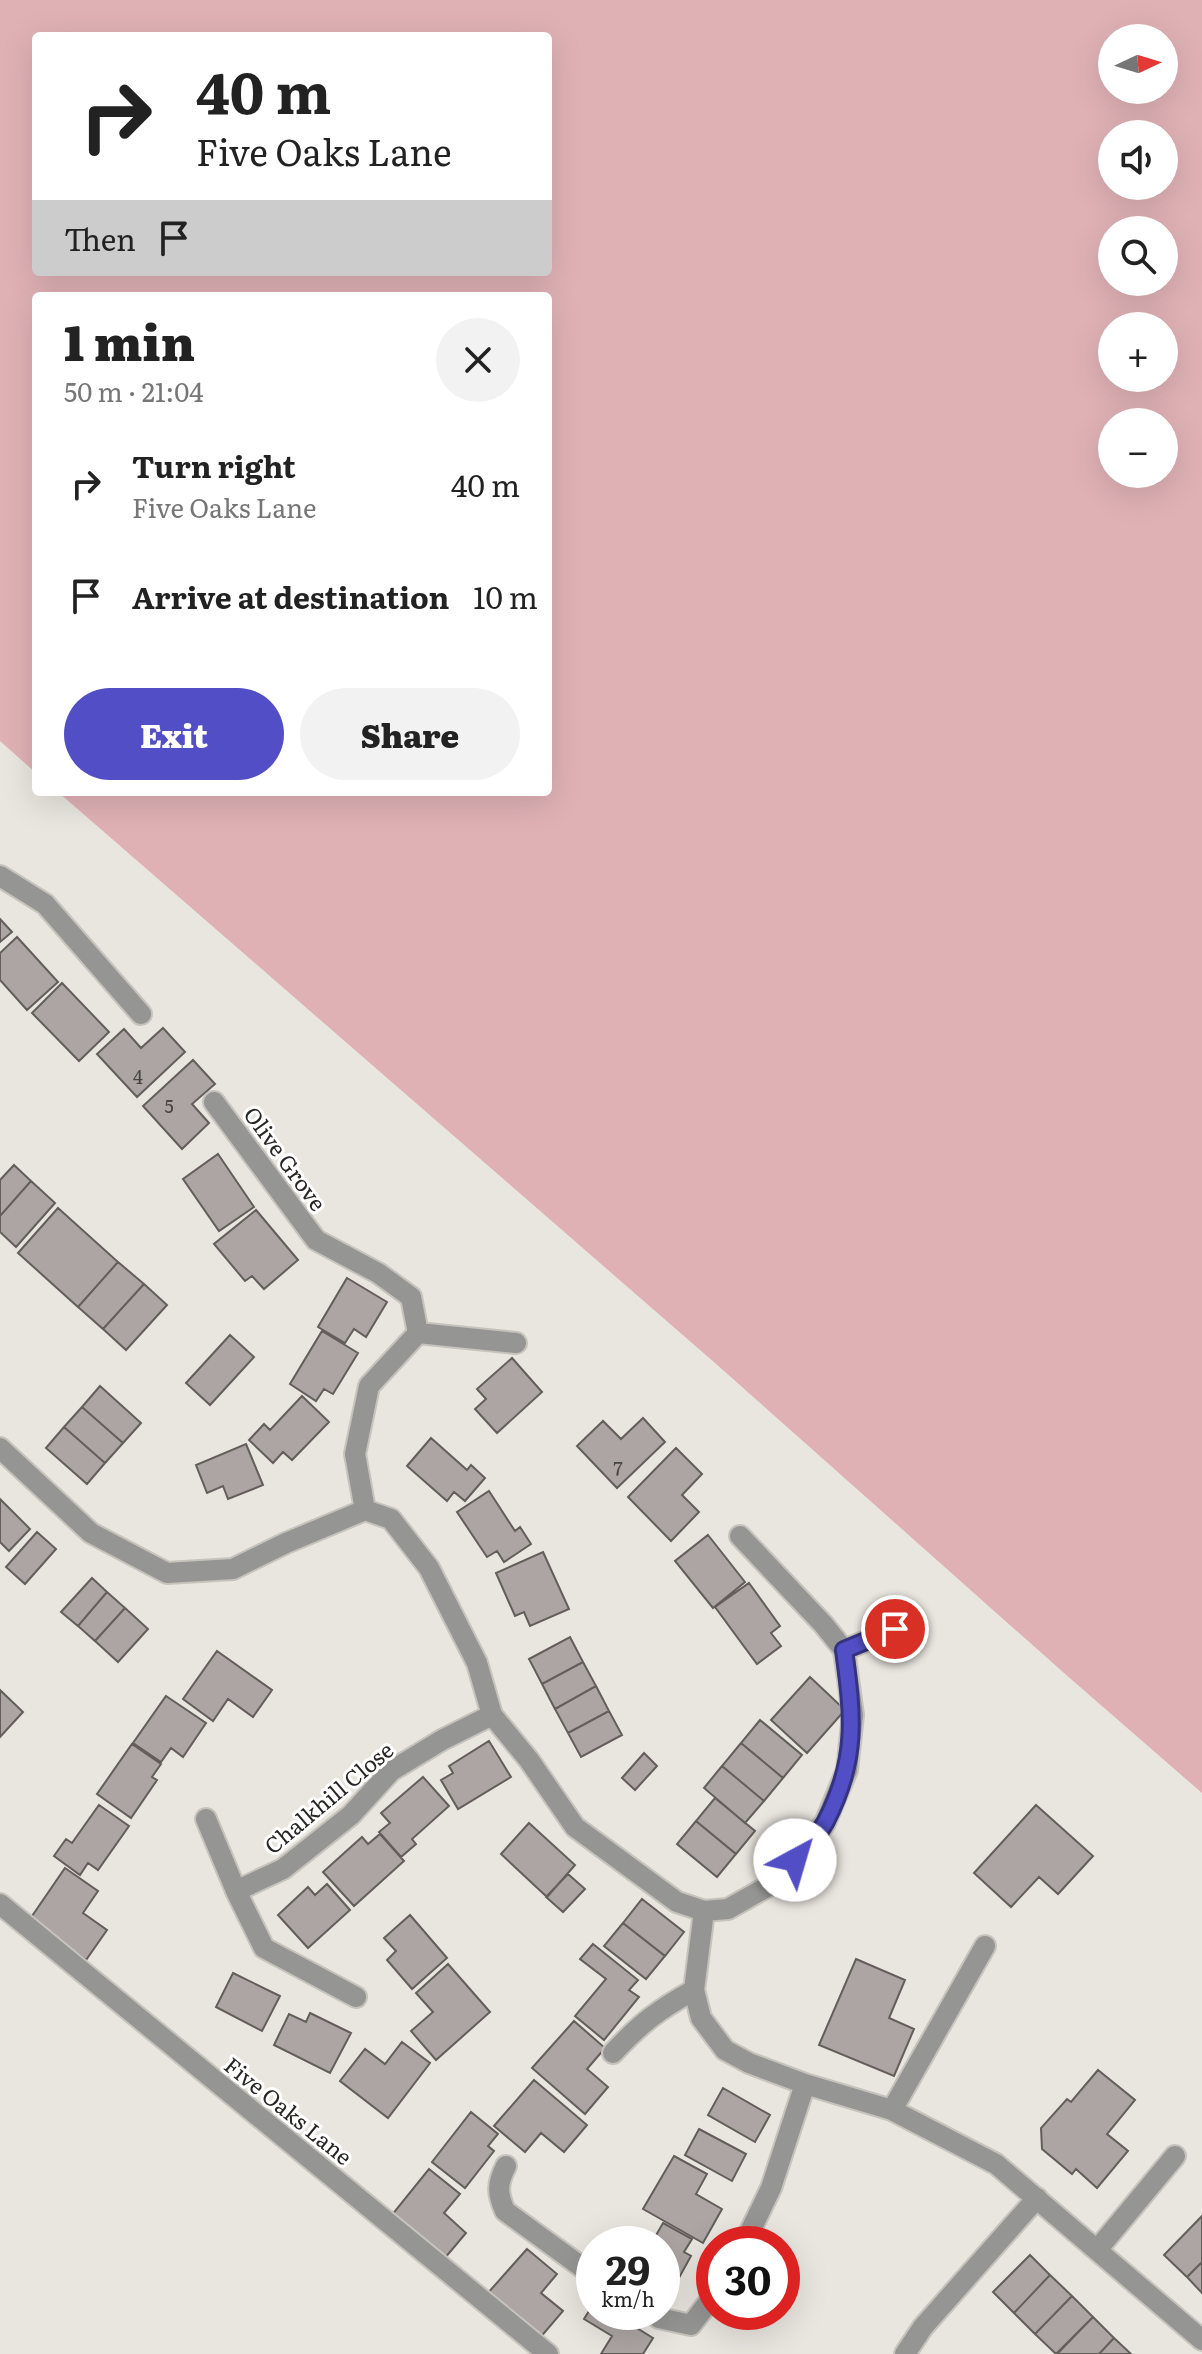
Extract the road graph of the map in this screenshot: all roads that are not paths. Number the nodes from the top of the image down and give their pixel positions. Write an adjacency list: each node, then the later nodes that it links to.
1 (0, 876): 2 (street)
2 (141, 1014)
3 (214, 1102): 4 (street, Olive Grove)
4 (418, 1333): 5 (street); 7 (street)
5 (516, 1343)
6 (0, 1448): 7 (street)
7 (365, 1510): 11 (street)
8 (740, 1536): 10 (street)
9 (895, 1629): 10 (street)
10 (844, 1650): 15 (street)
11 (492, 1715): 13 (street, Chalkhill Close); 15 (street)
12 (206, 1819): 13 (street)
13 (236, 1891): 18 (street)
14 (0, 1904): 29 (street, Five Oaks Lane)
15 (704, 1911): 17 (street)
16 (985, 1946): 21 (street)
17 (694, 1990): 19 (street); 20 (street)
18 (356, 1997)
19 (613, 2053)
20 (805, 2084): 21 (street); 25 (street)
21 (892, 2110): 24 (street)
22 (1175, 2156): 26 (street)
23 (506, 2166): 27 (street)
24 (1037, 2198): 26 (street); 30 (street)
25 (753, 2226)
26 (1097, 2250): 28 (street)
27 (576, 2263)
28 (1202, 2340)
29 (548, 2354)
30 (905, 2354)

